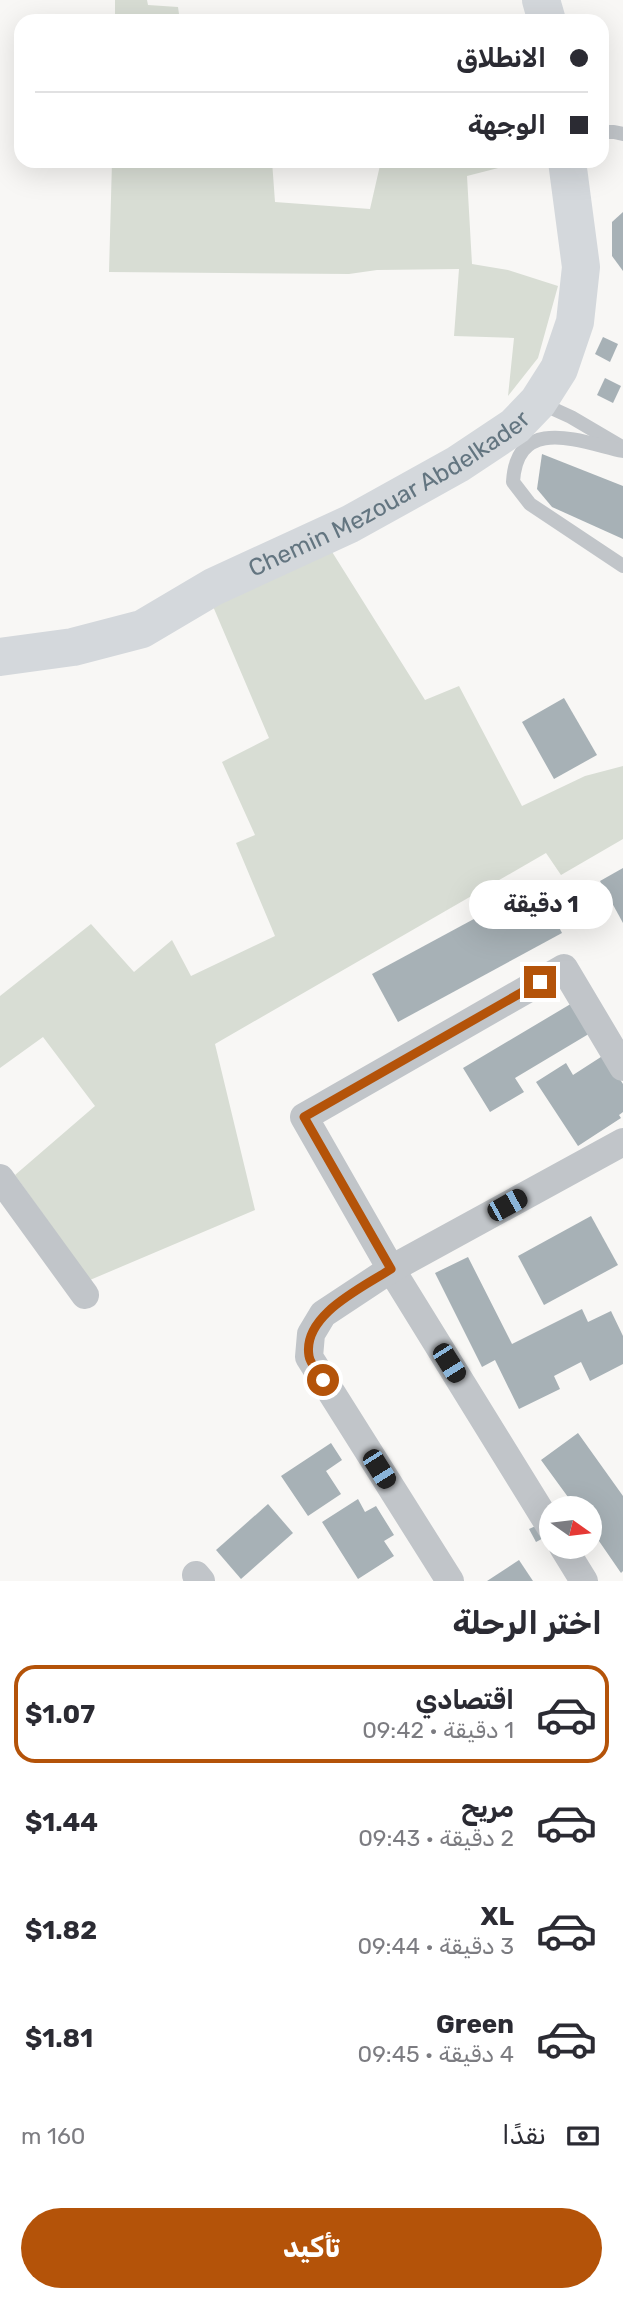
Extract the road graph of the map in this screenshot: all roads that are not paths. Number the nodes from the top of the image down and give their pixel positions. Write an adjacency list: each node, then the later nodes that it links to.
1 (568, 168): 2 (street, Chemin Mezouar Abdelkader)
2 (538, 402): 3 (lane); 5 (street, Chemin Mezouar Abdelkader)
3 (623, 450): 4 (lane)
4 (623, 566)
5 (0, 657)
6 (623, 1067): 9 (street)
7 (623, 1142): 9 (street)
8 (0, 1178): 10 (street)
9 (391, 1269): 11 (street); 13 (street)
10 (85, 1295)
11 (539, 1509)
12 (570, 1559): 14 (street)
13 (450, 1581)
14 (584, 1581)

